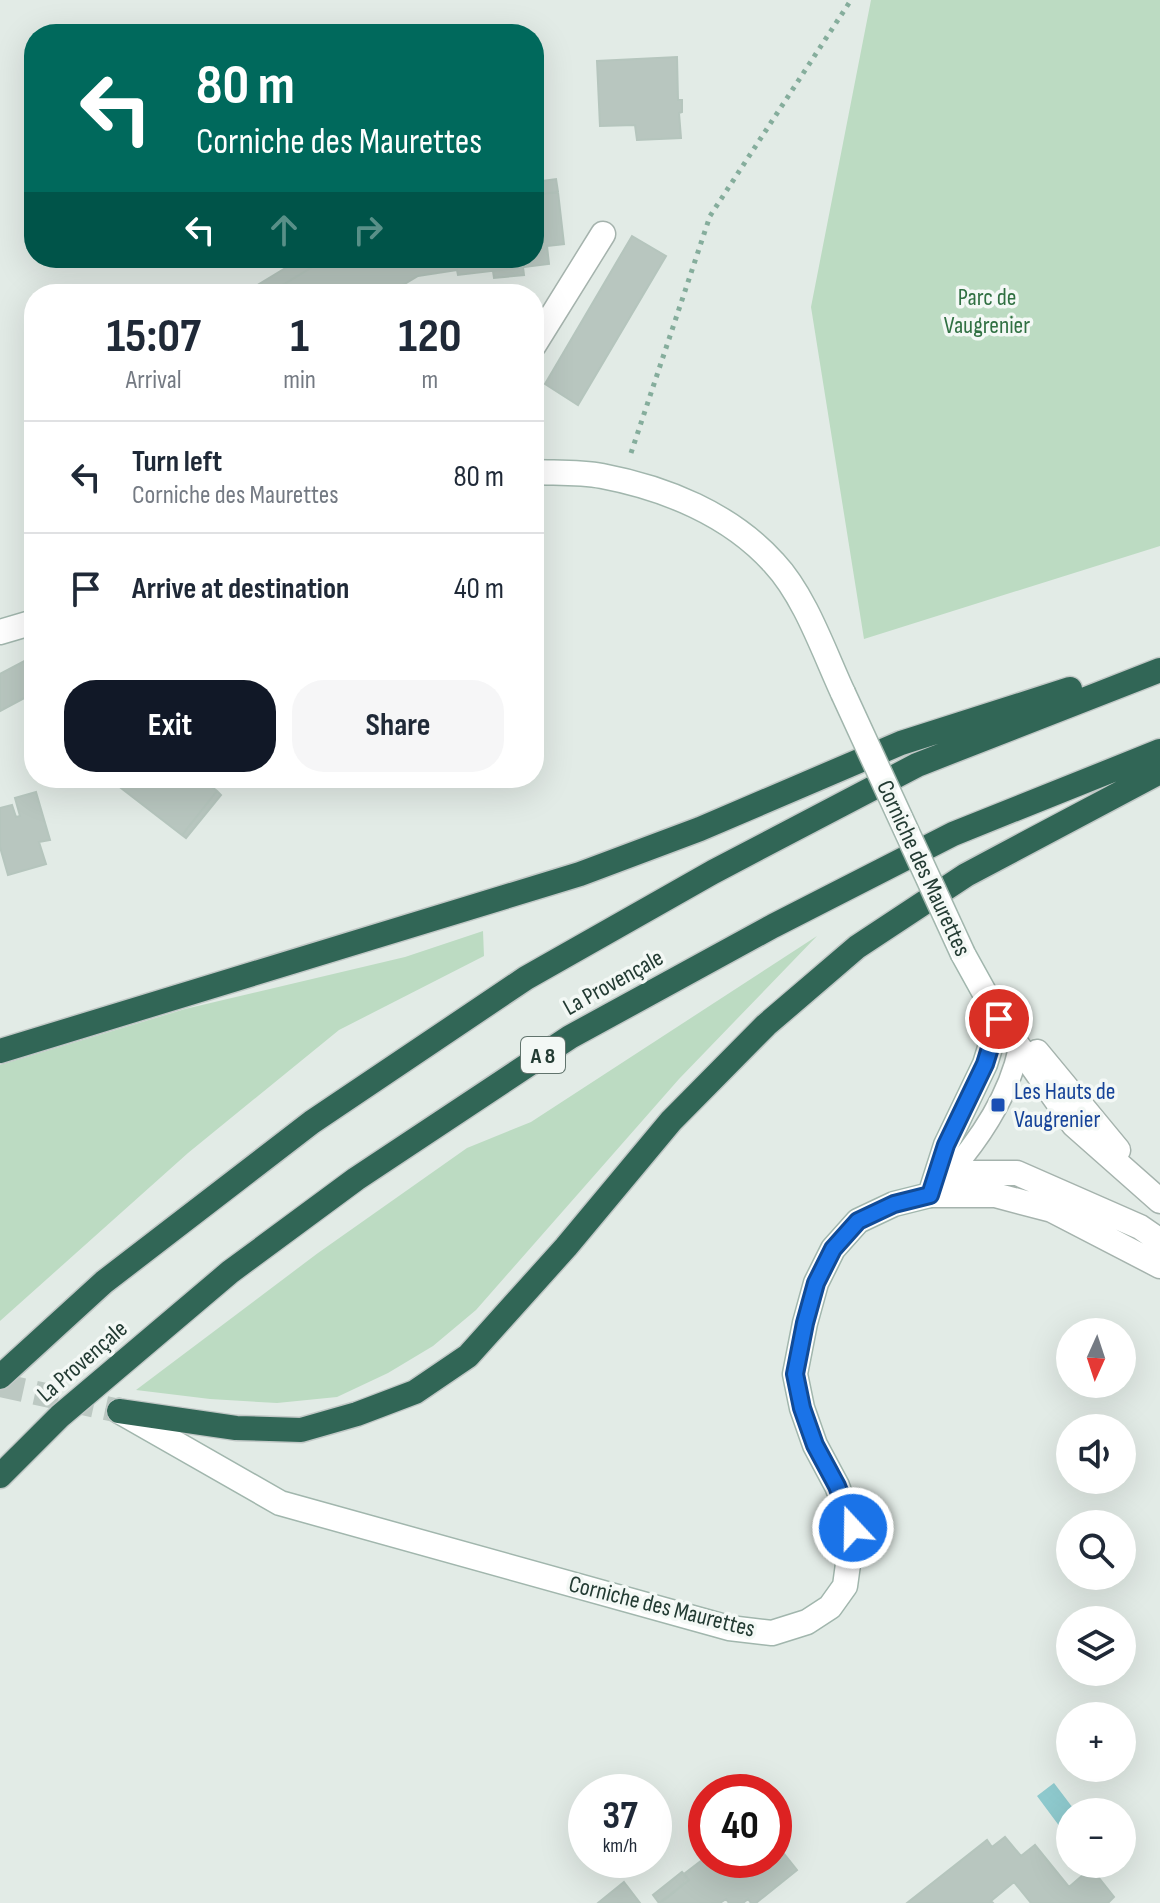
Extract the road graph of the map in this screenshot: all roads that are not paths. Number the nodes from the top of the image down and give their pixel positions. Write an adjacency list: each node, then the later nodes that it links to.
1 (603, 234): 2 (street)
2 (544, 329)
3 (544, 472): 10 (street, Corniche des Maurettes, bridge)
4 (24, 625): 5 (street)
5 (0, 632)
6 (1160, 661): 12 (highway)
7 (1160, 670): 17 (highway, La Provençale)
8 (1160, 751): 19 (highway, La Provençale / A 8)
9 (1160, 772): 18 (highway)
10 (999, 1019): 11 (street); 13 (street); 14 (street)
11 (1019, 1048): 13 (lane); 14 (street)
12 (0, 1051)
13 (930, 1195): 15 (street); 16 (street); 18 (street, Corniche des Maurettes)
14 (1156, 1197)
15 (1160, 1241)
16 (1160, 1266)
17 (0, 1377)
18 (119, 1411)
19 (0, 1476)

